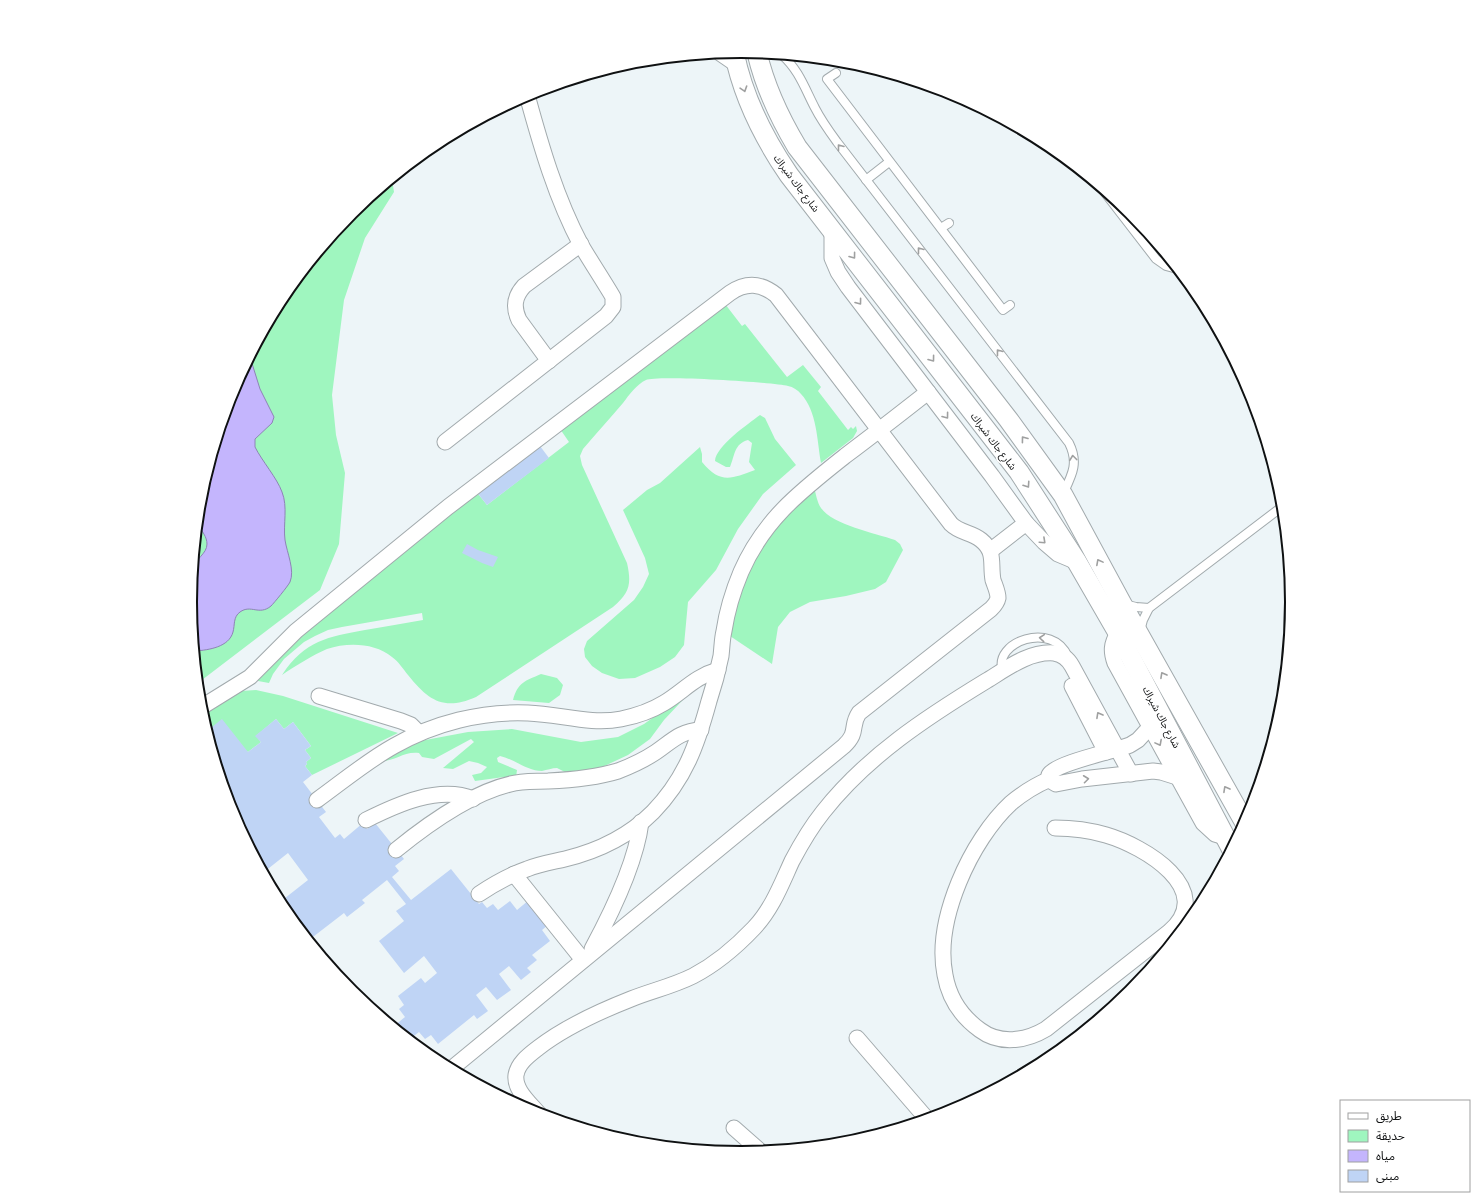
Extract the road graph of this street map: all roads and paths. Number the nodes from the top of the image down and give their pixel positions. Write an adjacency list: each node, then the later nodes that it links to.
1 (735, 58): 11 (street, شارع جاك شيراك, one-way to 11)
2 (759, 58): 19 (street, شارع جاك شيراك, one-way to 2)
3 (788, 60): 7 (lane, one-way to 3)
4 (836, 72): 6 (lane)
5 (529, 101): 12 (street)
6 (889, 162): 7 (lane); 10 (lane)
7 (866, 180): 19 (lane, one-way to 7)
8 (1118, 209): 13 (lane)
9 (949, 223): 10 (lane)
10 (941, 228): 14 (lane)
11 (832, 229): 16 (street, one-way to 16); 23 (street, شارع جاك شيراك, one-way to 23)
12 (581, 244): 15 (street); 15 (street)
13 (1170, 267)
14 (1010, 305)
15 (549, 361): 18 (street)
16 (928, 392): 17 (street); 21 (street, one-way to 21)
17 (879, 430): 22 (street); 30 (street); 33 (street)
18 (444, 442)
19 (1063, 495): 24 (street, شارع جاك شيراك, one-way to 19)
20 (1277, 510): 25 (lane)
21 (1026, 523): 22 (street); 23 (street, one-way to 23)
22 (990, 551): 51 (street)
23 (1077, 562): 26 (street, شارع جاك شيراك)
24 (1122, 604): 25 (lane); 27 (street, شارع جاك شيراك)
25 (1149, 608): 27 (lane)
26 (1118, 633): 34 (street); 47 (street, شارع جاك شيراك)
27 (1139, 633): 43 (street, شارع جاك شيراك, one-way to 27)
28 (1049, 653): 29 (street); 31 (street); 37 (street)
29 (1069, 661): 31 (lane, one-way to 31); 37 (street, one-way to 29)
30 (718, 670): 35 (street); 36 (street)
31 (1003, 671): 54 (street)
32 (319, 696): 36 (street)
33 (206, 704)
34 (1150, 727): 37 (street); 39 (street, one-way to 39)
35 (701, 730): 41 (street); 45 (street)
36 (419, 733): 42 (street)
37 (1112, 751): 38 (street); 40 (street)
38 (1131, 774): 39 (street); 40 (street, one-way to 38)
39 (1177, 777): 47 (street)
40 (1050, 779): 46 (street)
41 (472, 799): 44 (street); 48 (street)
42 (317, 800)
43 (1241, 816)
44 (366, 820)
45 (641, 822): 49 (street); 51 (street)
46 (1055, 828)
47 (1228, 842)
48 (396, 850)
49 (514, 874): 50 (street); 51 (street)
50 (479, 894)
51 (586, 958): 53 (street)
52 (857, 1038): 55 (street)
53 (456, 1065)
54 (531, 1104)
55 (924, 1114)
56 (734, 1128): 57 (street)
57 (754, 1146)

